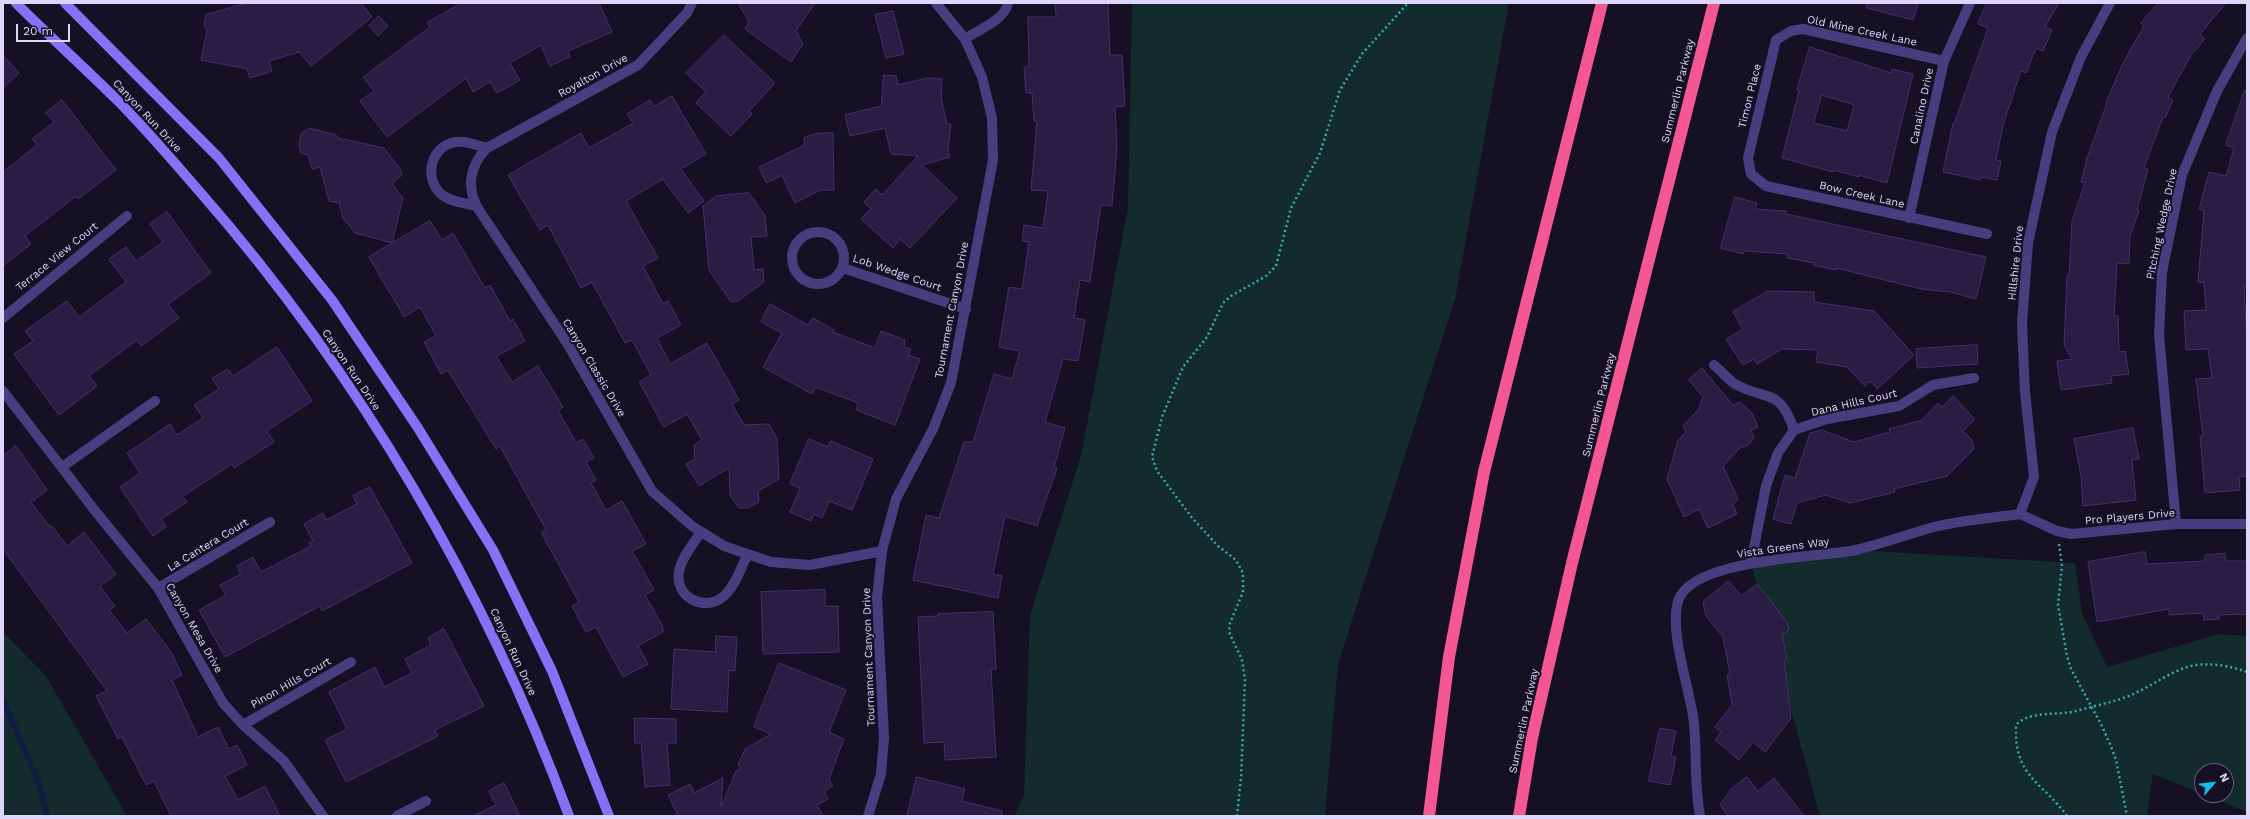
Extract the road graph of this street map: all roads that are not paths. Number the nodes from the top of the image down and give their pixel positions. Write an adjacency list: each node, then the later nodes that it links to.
1 (16, 3): 44 (street, Canyon Run Drive)
2 (65, 3): 45 (street, Canyon Run Drive)
3 (692, 3): 14 (street, Royalton Drive)
4 (936, 3): 11 (street, Tournament Canyon Drive)
5 (1008, 3): 11 (street)
6 (1602, 3): 47 (highway)
7 (1714, 3): 48 (highway, Summerlin Parkway)
8 (1970, 3): 13 (street, Canalino Drive)
9 (2110, 3): 30 (street, Hillshire Drive)
10 (2247, 38): 32 (street, Pitching Wedge Drive)
11 (965, 39): 22 (street, Tournament Canyon Drive)
12 (1776, 40): 13 (street, Old Mine Creek Lane); 15 (street, Timon Place)
13 (1944, 61): 19 (street, Canalino Drive)
14 (487, 148): 16 (street, Royalton Drive); 17 (street)
15 (1748, 158): 19 (street, Bow Creek Lane)
16 (471, 175): 17 (street, Canyon Classic Drive)
17 (476, 206): 34 (street, Canyon Classic Drive)
18 (127, 216): 23 (street, Terrace View Court)
19 (1909, 218): 20 (street, Bow Creek Lane)
20 (1987, 234)
21 (842, 268): 21 (street, Lob Wedge Court); 22 (street, Lob Wedge Court)
22 (966, 309): 35 (street, Tournament Canyon Drive)
23 (3, 318)
24 (1714, 365): 28 (street)
25 (1974, 378): 28 (street, Dana Hills Court)
26 (3, 391): 29 (street, Canyon Mesa Drive)
27 (155, 401): 29 (street)
28 (1794, 430): 37 (street)
29 (62, 467): 38 (street, Canyon Mesa Drive)
30 (2020, 514): 32 (street, Pro Players Drive); 37 (street, Vista Greens Way)
31 (270, 522): 38 (street, La Cantera Court)
32 (2176, 524): 33 (street, Pro Players Drive)
33 (2247, 524)
34 (701, 532): 36 (street, Canyon Classic Drive); 36 (street)
35 (882, 551): 36 (street, Canyon Classic Drive); 46 (street, Tournament Canyon Drive)
36 (748, 554)
37 (1751, 563): 49 (street, Vista Greens Way)
38 (158, 588): 40 (street, Canyon Mesa Drive)
39 (351, 662): 40 (street, Pinon Hills Court)
40 (243, 726): 42 (street, Canyon Mesa Drive)
41 (426, 801): 43 (street)
42 (323, 816)
43 (397, 816)
44 (570, 816)
45 (609, 816)
46 (868, 816)
47 (1429, 816)
48 (1519, 816)
49 (1700, 816)

